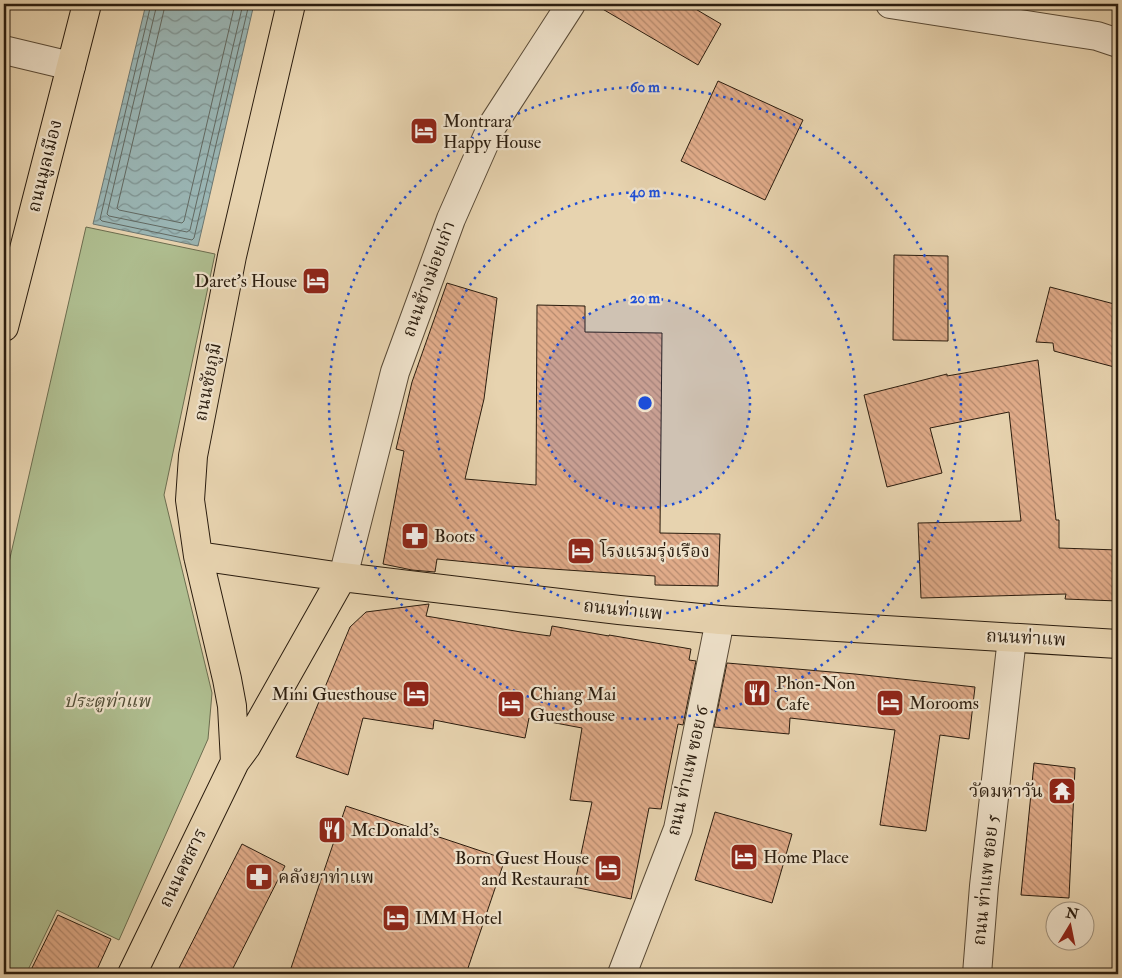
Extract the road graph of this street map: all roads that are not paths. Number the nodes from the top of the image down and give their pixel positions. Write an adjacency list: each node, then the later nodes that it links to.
1 (87, 4): 7 (main road, ถนนมูลเมือง)
2 (291, 4): 9 (main road, ถนนชัยภูมิ)
3 (571, 4): 10 (street, ถนนช้างม่อยเก่า)
4 (890, 4): 5 (street)
5 (1118, 43)
6 (4, 50): 7 (street)
7 (71, 66): 8 (main road, ถนนมูลเมือง)
8 (4, 327)
9 (198, 556): 10 (main road, ถนนท่าแพ); 14 (main road, ถนนชัยภูมิ)
10 (342, 577): 11 (main road, ถนนท่าแพ); 14 (main road)
11 (720, 620): 12 (main road, ถนนท่าแพ); 16 (street, ถนน ท่าแพ ซอย 6)
12 (1012, 638): 13 (main road, ถนนท่าแพ); 17 (street, ถนน ท่าแพ ซอย 5)
13 (1118, 644)
14 (235, 762): 15 (main road, ถนนคชสาร)
15 (132, 974)
16 (622, 974)
17 (977, 974)

